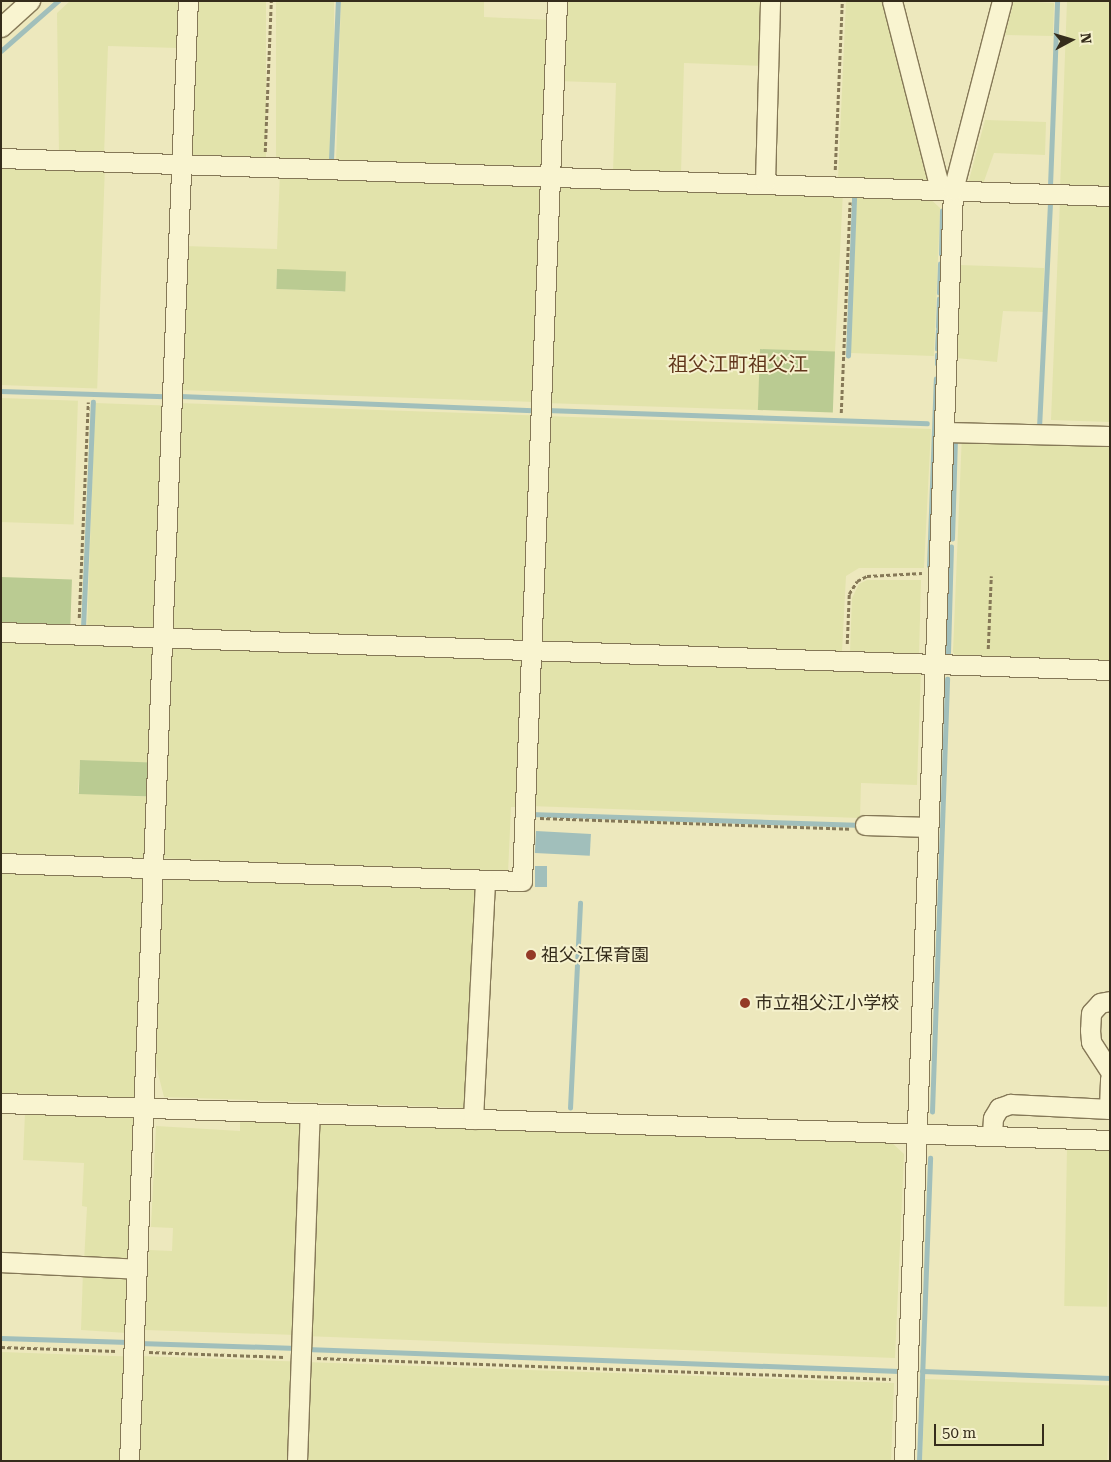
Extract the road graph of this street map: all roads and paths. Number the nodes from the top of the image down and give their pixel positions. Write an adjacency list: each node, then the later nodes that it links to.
1 (30, 1): 9 (street)
2 (188, 1): 11 (street)
3 (271, 1): 12 (path)
4 (557, 1): 13 (street)
5 (770, 1): 14 (street)
6 (842, 1): 15 (path)
7 (892, 1): 16 (street)
8 (1002, 1): 16 (street)
9 (1, 27)
10 (1, 158): 11 (street)
11 (181, 163): 12 (street); 26 (street)
12 (265, 166): 13 (street)
13 (549, 177): 14 (street); 27 (street)
14 (765, 182): 15 (street)
15 (842, 185): 16 (street); 19 (path)
16 (946, 190): 17 (street); 20 (street)
17 (1110, 196)
18 (88, 402): 25 (path)
19 (841, 413)
20 (945, 432): 21 (street); 22 (street)
21 (1110, 436)
22 (938, 572): 28 (path); 29 (street)
23 (990, 576): 30 (path)
24 (1, 632): 25 (street)
25 (78, 635): 26 (street)
26 (160, 638): 27 (street); 36 (street)
27 (530, 649): 28 (street); 32 (street)
28 (847, 660): 29 (street)
29 (934, 663): 30 (street); 34 (street)
30 (987, 665): 31 (street)
31 (1110, 670)
32 (524, 818): 33 (path); 37 (street)
33 (864, 825): 34 (street)
34 (928, 827): 46 (street)
35 (1, 863): 36 (street)
36 (151, 868): 37 (street); 42 (street)
37 (485, 880): 45 (street)
38 (1110, 1001): 39 (street)
39 (1110, 1071)
40 (1110, 1078): 43 (street)
41 (1, 1103): 42 (street)
42 (144, 1108): 44 (street); 50 (street)
43 (1109, 1109): 47 (street)
44 (310, 1114): 45 (street); 53 (street)
45 (473, 1119): 46 (street)
46 (917, 1133): 47 (street); 54 (street)
47 (992, 1136): 48 (street)
48 (1110, 1140)
49 (1, 1262): 50 (street)
50 (137, 1269): 51 (street)
51 (134, 1345): 52 (path); 53 (path); 55 (street)
52 (1, 1347)
53 (301, 1351): 54 (path); 56 (street)
54 (907, 1380): 57 (street)
55 (129, 1461)
56 (297, 1461)
57 (904, 1461)

